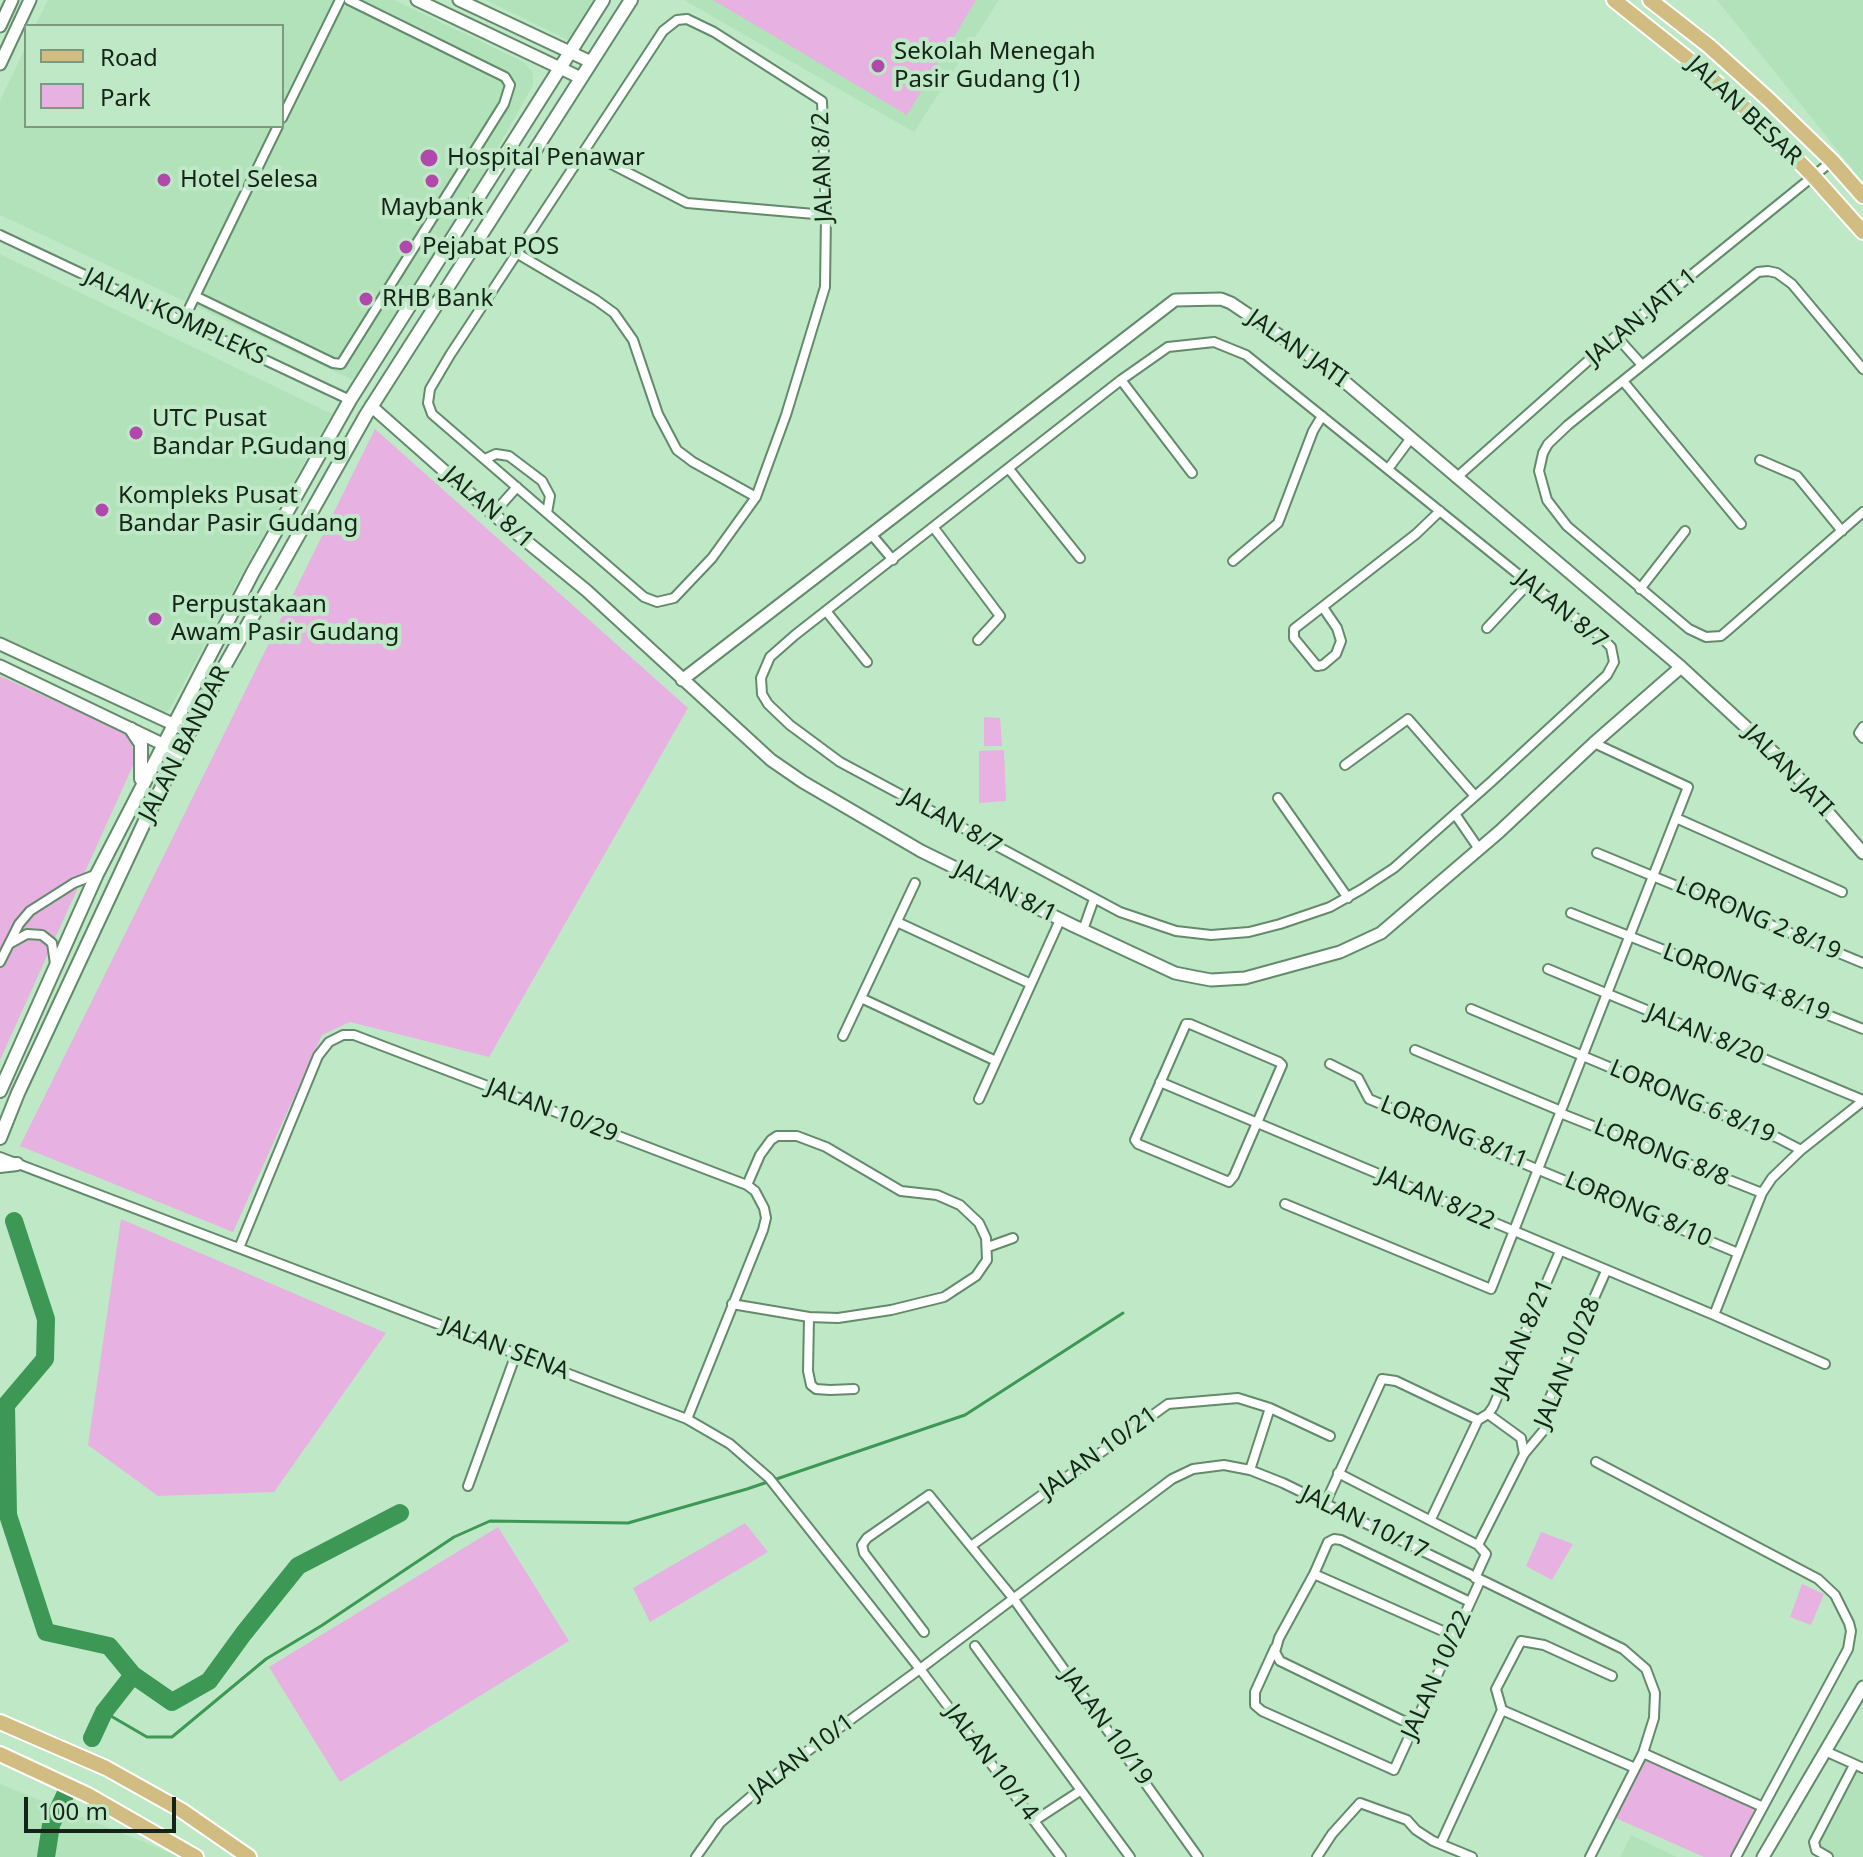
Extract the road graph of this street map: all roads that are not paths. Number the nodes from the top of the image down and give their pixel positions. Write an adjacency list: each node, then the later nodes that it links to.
1 (12, 0): 11 (street)
2 (30, 0): 14 (street)
3 (340, 0): 17 (street)
4 (349, 0): 27 (street)
5 (417, 0): 15 (street)
6 (459, 0): 12 (street)
7 (603, 0): 12 (main road, JALAN BANDAR)
8 (631, 0): 13 (main road, JALAN BANDAR)
9 (1614, 0): 21 (main road, JALAN BESAR)
10 (1650, 0): 20 (main road, JALAN BESAR)
11 (0, 26)
12 (570, 51): 13 (street); 15 (main road, JALAN BANDAR)
13 (591, 62): 16 (main road, JALAN BANDAR)
14 (0, 64)
15 (559, 67): 16 (street); 34 (main road, JALAN BANDAR)
16 (581, 78): 35 (main road, JALAN BANDAR)
17 (284, 114)
18 (277, 128): 27 (street)
19 (586, 151): 23 (street); 23 (street, JALAN 8/2); 26 (street, JALAN 8/2)
20 (1832, 161): 21 (street, JALAN JATI 1); 22 (main road, JALAN BESAR)
21 (1813, 176): 24 (main road, JALAN BESAR); 29 (street, JALAN JATI 1)
22 (1863, 196)
23 (826, 215): 45 (street, JALAN 8/2)
24 (1863, 232)
25 (0, 235): 28 (street, JALAN KOMPLEKS)
26 (518, 254): 38 (street, JALAN 8/2); 45 (street)
27 (195, 296): 28 (street)
28 (183, 321): 34 (street, JALAN KOMPLEKS)
29 (1616, 336): 30 (street); 43 (street, JALAN JATI 1)
30 (1642, 365): 31 (street); 33 (street)
31 (1863, 369)
32 (1121, 380): 36 (street, JALAN 8/7); 40 (street, JALAN 8/7); 42 (street)
33 (1623, 381): 50 (street); 59 (street)
34 (350, 400): 69 (main road, JALAN BANDAR)
35 (371, 406): 49 (street, JALAN 8/1); 71 (main road, JALAN BANDAR)
36 (1322, 416): 41 (street, JALAN 8/7); 57 (street)
37 (1411, 438): 41 (street); 43 (street, JALAN JATI); 54 (street, JALAN JATI)
38 (485, 459): 44 (street, JALAN 8/2); 48 (street)
39 (1760, 460): 53 (street)
40 (1009, 469): 51 (street, JALAN 8/7); 55 (street)
41 (1388, 469): 46 (street, JALAN 8/7)
42 (1192, 473)
43 (1456, 478): 67 (street, JALAN JATI)
44 (517, 487): 48 (street, JALAN 8/2); 49 (street)
45 (756, 497): 48 (street, JALAN 8/2)
46 (1440, 511): 58 (street, JALAN 8/7); 60 (street)
47 (1863, 512): 53 (street)
48 (547, 513)
49 (493, 514): 68 (street, JALAN 8/1)
50 (1741, 524)
51 (934, 528): 56 (street, JALAN 8/7); 63 (street)
52 (1685, 531): 59 (street)
53 (1842, 531): 59 (street)
54 (871, 534): 56 (street); 68 (street, JALAN JATI)
55 (1080, 558)
56 (893, 560): 61 (street, JALAN 8/7)
57 (1233, 561)
58 (1529, 583): 62 (street); 77 (street, JALAN 8/7)
59 (1640, 589)
60 (1324, 609): 60 (street)
61 (826, 611): 65 (street); 89 (street, JALAN 8/7)
62 (1487, 628)
63 (978, 640)
64 (0, 644): 69 (street)
65 (867, 662)
66 (0, 666): 70 (street)
67 (1681, 667): 72 (street, JALAN 8/1); 83 (street, JALAN JATI)
68 (682, 680): 91 (street, JALAN 8/1)
69 (173, 724): 71 (street); 73 (main road, JALAN BANDAR)
70 (131, 729): 73 (street); 76 (main road)
71 (190, 732): 74 (main road, JALAN BANDAR)
72 (1594, 743): 80 (street); 81 (street, JALAN 8/1)
73 (163, 744): 74 (street); 76 (main road, JALAN BANDAR)
74 (179, 752): 116 (main road, JALAN BANDAR)
75 (1345, 765): 77 (street)
76 (140, 786): 84 (main road, JALAN BANDAR)
77 (1475, 796): 79 (street, JALAN 8/7)
78 (1278, 798): 88 (street)
79 (1455, 814): 81 (street); 88 (street, JALAN 8/7)
80 (1676, 818): 85 (street); 87 (street)
81 (1479, 849): 93 (street, JALAN 8/1)
82 (1597, 853): 85 (street, LORONG 2 8/19)
83 (1863, 853)
84 (97, 874): 95 (street); 99 (main road, JALAN BANDAR)
85 (1654, 875): 94 (street); 97 (street, LORONG 2 8/19)
86 (915, 883): 92 (street)
87 (1842, 892)
88 (1348, 898): 89 (street, JALAN 8/7)
89 (1094, 899): 93 (street)
90 (1571, 913): 94 (street, LORONG 4 8/19)
91 (1060, 920): 93 (street, JALAN 8/1); 100 (street)
92 (897, 922): 100 (street); 102 (street)
93 (1083, 930)
94 (1629, 937): 101 (street); 104 (street, LORONG 4 8/19)
95 (8, 944): 96 (street); 99 (street)
96 (0, 962)
97 (1863, 963)
98 (1548, 969): 101 (street, JALAN 8/20)
99 (54, 971): 111 (main road, JALAN BANDAR)
100 (1031, 984): 108 (street)
101 (1607, 995): 107 (street); 113 (street, JALAN 8/20)
102 (861, 998): 105 (street); 108 (street)
103 (1471, 1009): 107 (street, LORONG 6 8/19)
104 (1863, 1029)
105 (843, 1036)
106 (1415, 1050): 114 (street)
107 (1583, 1055): 114 (street); 117 (street, LORONG 6 8/19)
108 (996, 1061): 112 (street)
109 (1330, 1064): 121 (street, LORONG 8/11)
110 (1160, 1082): 115 (street, JALAN 8/22); 115 (street); 115 (street)
111 (0, 1091)
112 (979, 1099)
113 (1863, 1100): 117 (street)
114 (1560, 1112): 121 (street); 123 (street, LORONG 8/8)
115 (1257, 1123): 125 (street, JALAN 8/22)
116 (0, 1138)
117 (1801, 1150): 123 (street)
118 (0, 1157): 119 (street, JALAN SENA)
119 (17, 1164): 120 (main road); 128 (street, JALAN SENA)
120 (0, 1166)
121 (1538, 1168): 125 (street); 130 (street, LORONG 8/10)
122 (747, 1185): 127 (street); 128 (street, JALAN 10/29); 132 (street)
123 (1762, 1193): 130 (street)
124 (1285, 1204): 125 (street)
125 (1513, 1232): 129 (street, JALAN 8/22)
126 (1013, 1238): 127 (street)
127 (988, 1247): 134 (street)
128 (239, 1248): 135 (street, JALAN SENA)
129 (1560, 1251): 131 (street, JALAN 8/22); 139 (street, JALAN 8/21)
130 (1738, 1253): 133 (street)
131 (1606, 1271): 133 (street, JALAN 8/22); 143 (street, JALAN 10/28)
132 (732, 1304): 134 (street); 140 (street)
133 (1714, 1315): 136 (street, JALAN 8/22)
134 (809, 1317): 137 (street)
135 (516, 1354): 140 (street, JALAN SENA); 147 (street)
136 (1825, 1364)
137 (854, 1389)
138 (1270, 1408): 142 (street, JALAN 10/21); 145 (street); 151 (street, JALAN 10/21)
139 (1488, 1414): 141 (street, JALAN 8/21); 143 (street)
140 (687, 1419): 160 (street, JALAN SENA)
141 (1478, 1420): 146 (street); 149 (street)
142 (1330, 1436)
143 (1524, 1454): 150 (street, JALAN 10/28)
144 (1596, 1462): 172 (street)
145 (1250, 1470): 148 (street, JALAN 10/17); 154 (street, JALAN 10/17)
146 (1338, 1473): 148 (street); 149 (street)
147 (468, 1486)
148 (1325, 1504): 153 (street, JALAN 10/17)
149 (1431, 1519): 150 (street)
150 (1478, 1545): 153 (street, JALAN 10/28)
151 (971, 1546): 154 (street, JALAN 10/19); 156 (street, JALAN 10/19)
152 (1314, 1574): 155 (street); 157 (street); 159 (street)
153 (1477, 1580): 155 (street, JALAN 10/22); 167 (street, JALAN 10/17)
154 (1013, 1598): 160 (street, JALAN 10/17); 180 (street, JALAN 10/19)
155 (1470, 1602): 157 (street, JALAN 10/22)
156 (924, 1632)
157 (1454, 1636): 165 (street, JALAN 10/22)
158 (975, 1646): 171 (street)
159 (1275, 1647): 165 (street); 165 (street, JALAN 10/22)
160 (920, 1669): 173 (street, JALAN 10/14); 177 (street, JALAN 10/1)
161 (1612, 1676): 163 (street)
162 (1863, 1687): 166 (street)
163 (1502, 1710): 170 (street); 174 (street)
164 (0, 1722): 176 (main road)
165 (1414, 1726)
166 (1825, 1751): 169 (street); 185 (street)
167 (1643, 1753): 170 (street, JALAN 10/17); 172 (street)
168 (0, 1754): 175 (main road)
169 (1858, 1766): 186 (street)
170 (1635, 1768): 183 (street, JALAN 10/17)
171 (1080, 1791): 173 (street); 179 (street)
172 (1763, 1807): 184 (street)
173 (1034, 1821): 178 (street, JALAN 10/14)
174 (1441, 1843): 181 (street); 182 (street)
175 (196, 1857)
176 (249, 1857)
177 (696, 1857)
178 (1061, 1857)
179 (1130, 1857)
180 (1198, 1857)
181 (1317, 1857)
182 (1472, 1857)
183 (1590, 1857)
184 (1736, 1857)
185 (1763, 1857)
186 (1828, 1857)

